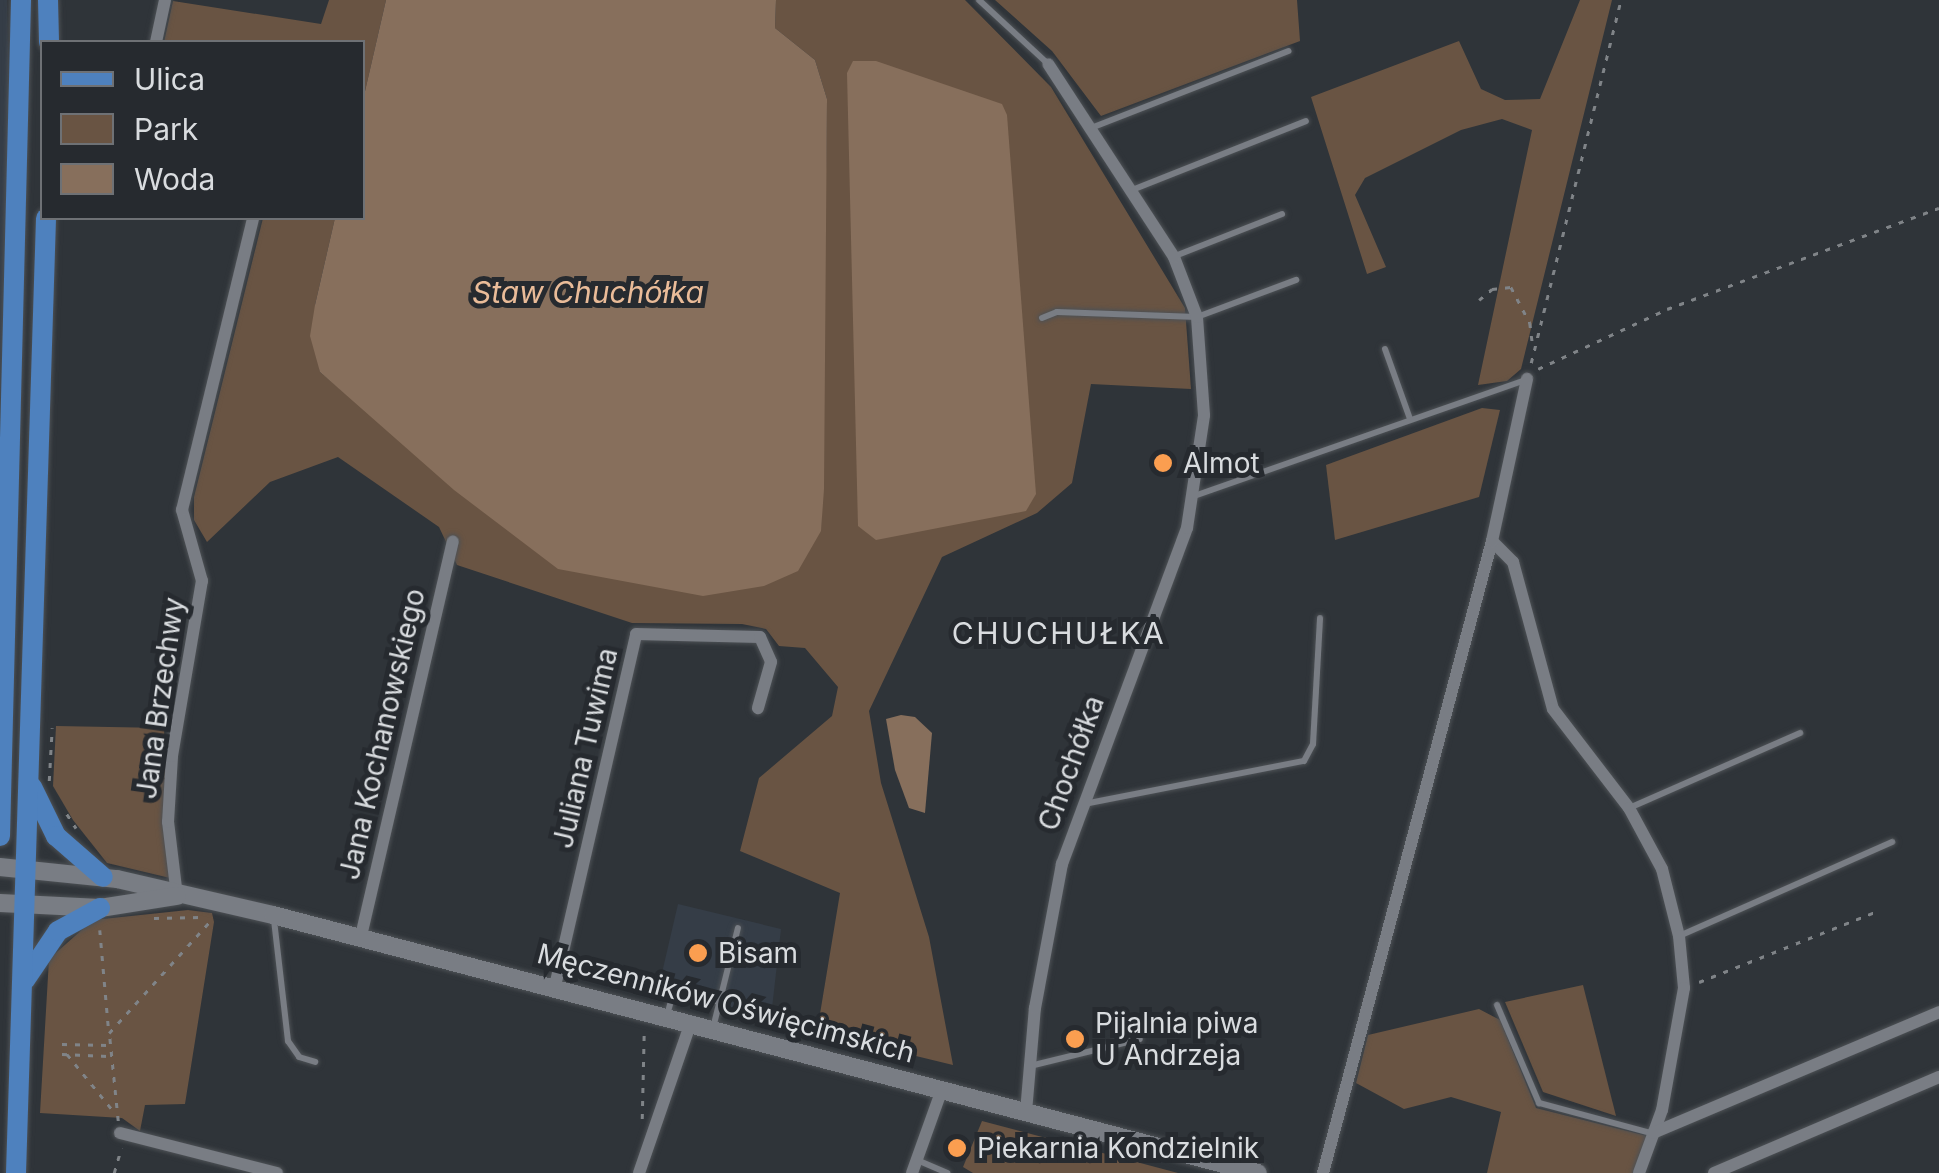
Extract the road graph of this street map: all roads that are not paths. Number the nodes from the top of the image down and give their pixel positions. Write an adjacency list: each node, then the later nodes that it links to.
1 (21, 0): 28 (main road)
2 (48, 0): 5 (main road)
3 (165, 0): 6 (street)
4 (979, 0): 8 (lane)
5 (49, 40)
6 (156, 40)
7 (1289, 52): 10 (lane)
8 (1048, 64): 10 (street, Chochółka)
9 (1306, 121): 11 (lane)
10 (1090, 128): 11 (street, Chochółka)
11 (1130, 190): 15 (street, Chochółka)
12 (1282, 214): 15 (lane)
13 (46, 220): 29 (main road)
14 (253, 220): 37 (street, Jana Brzechwy)
15 (1174, 256): 17 (street, Chochółka)
16 (1296, 280): 17 (lane)
17 (1197, 317): 18 (lane); 22 (street, Chochółka)
18 (1042, 318)
19 (1384, 349): 21 (lane)
20 (1527, 379): 21 (lane); 24 (street)
21 (1410, 419): 22 (lane)
22 (1197, 495): 30 (street, Chochółka)
23 (452, 542): 43 (street, Jana Kochanowskiego)
24 (1492, 542): 31 (street); 67 (street)
25 (1320, 618): 30 (lane)
26 (758, 708): 46 (street, Juliana Tuwima)
27 (1800, 733): 31 (lane)
28 (1, 779): 32 (main road)
29 (39, 784): 35 (main road); 36 (main road)
30 (1083, 804): 55 (street, Chochółka)
31 (1628, 808): 44 (street)
32 (0, 836)
33 (1892, 842): 44 (lane)
34 (0, 867): 35 (main road, Męczenników Oświęcimskich)
35 (27, 868): 36 (main road, Męczenników Oświęcimskich); 39 (main road)
36 (104, 877): 37 (main road, Męczenników Oświęcimskich)
37 (177, 896): 40 (main road, Męczenników Oświęcimskich); 41 (main road, Męczenników Oświęcimskich)
38 (0, 903): 39 (main road, Męczenników Oświęcimskich)
39 (26, 906): 40 (main road, Męczenników Oświęcimskich); 45 (main road)
40 (100, 915): 45 (main road)
41 (274, 915): 43 (main road, Męczenników Oświęcimskich); 54 (lane)
42 (738, 928): 47 (lane)
43 (360, 936): 46 (main road, Męczenników Oświęcimskich)
44 (1679, 936): 60 (street)
45 (24, 982): 62 (main road)
46 (556, 986): 50 (main road, Męczenników Oświęcimskich)
47 (720, 1002): 50 (lane); 52 (lane)
48 (1497, 1005): 60 (lane)
49 (1939, 1012): 60 (street)
50 (667, 1016): 51 (main road, Męczenników Oświęcimskich)
51 (691, 1022): 52 (main road, Męczenników Oświęcimskich); 64 (street)
52 (713, 1028): 57 (main road, Męczenników Oświęcimskich)
53 (1140, 1040): 55 (lane)
54 (315, 1062)
55 (1030, 1066): 58 (street, Chochółka)
56 (1939, 1078): 69 (street)
57 (942, 1089): 58 (main road, Męczenników Oświęcimskich); 61 (street)
58 (1026, 1112): 66 (main road, Męczenników Oświęcimskich)
59 (120, 1133): 63 (street)
60 (1653, 1133): 68 (street)
61 (914, 1166): 65 (lane)
62 (16, 1173)
63 (277, 1173)
64 (640, 1173)
65 (947, 1173)
66 (1258, 1173)
67 (1323, 1173)
68 (1639, 1173)
69 (1714, 1173)

